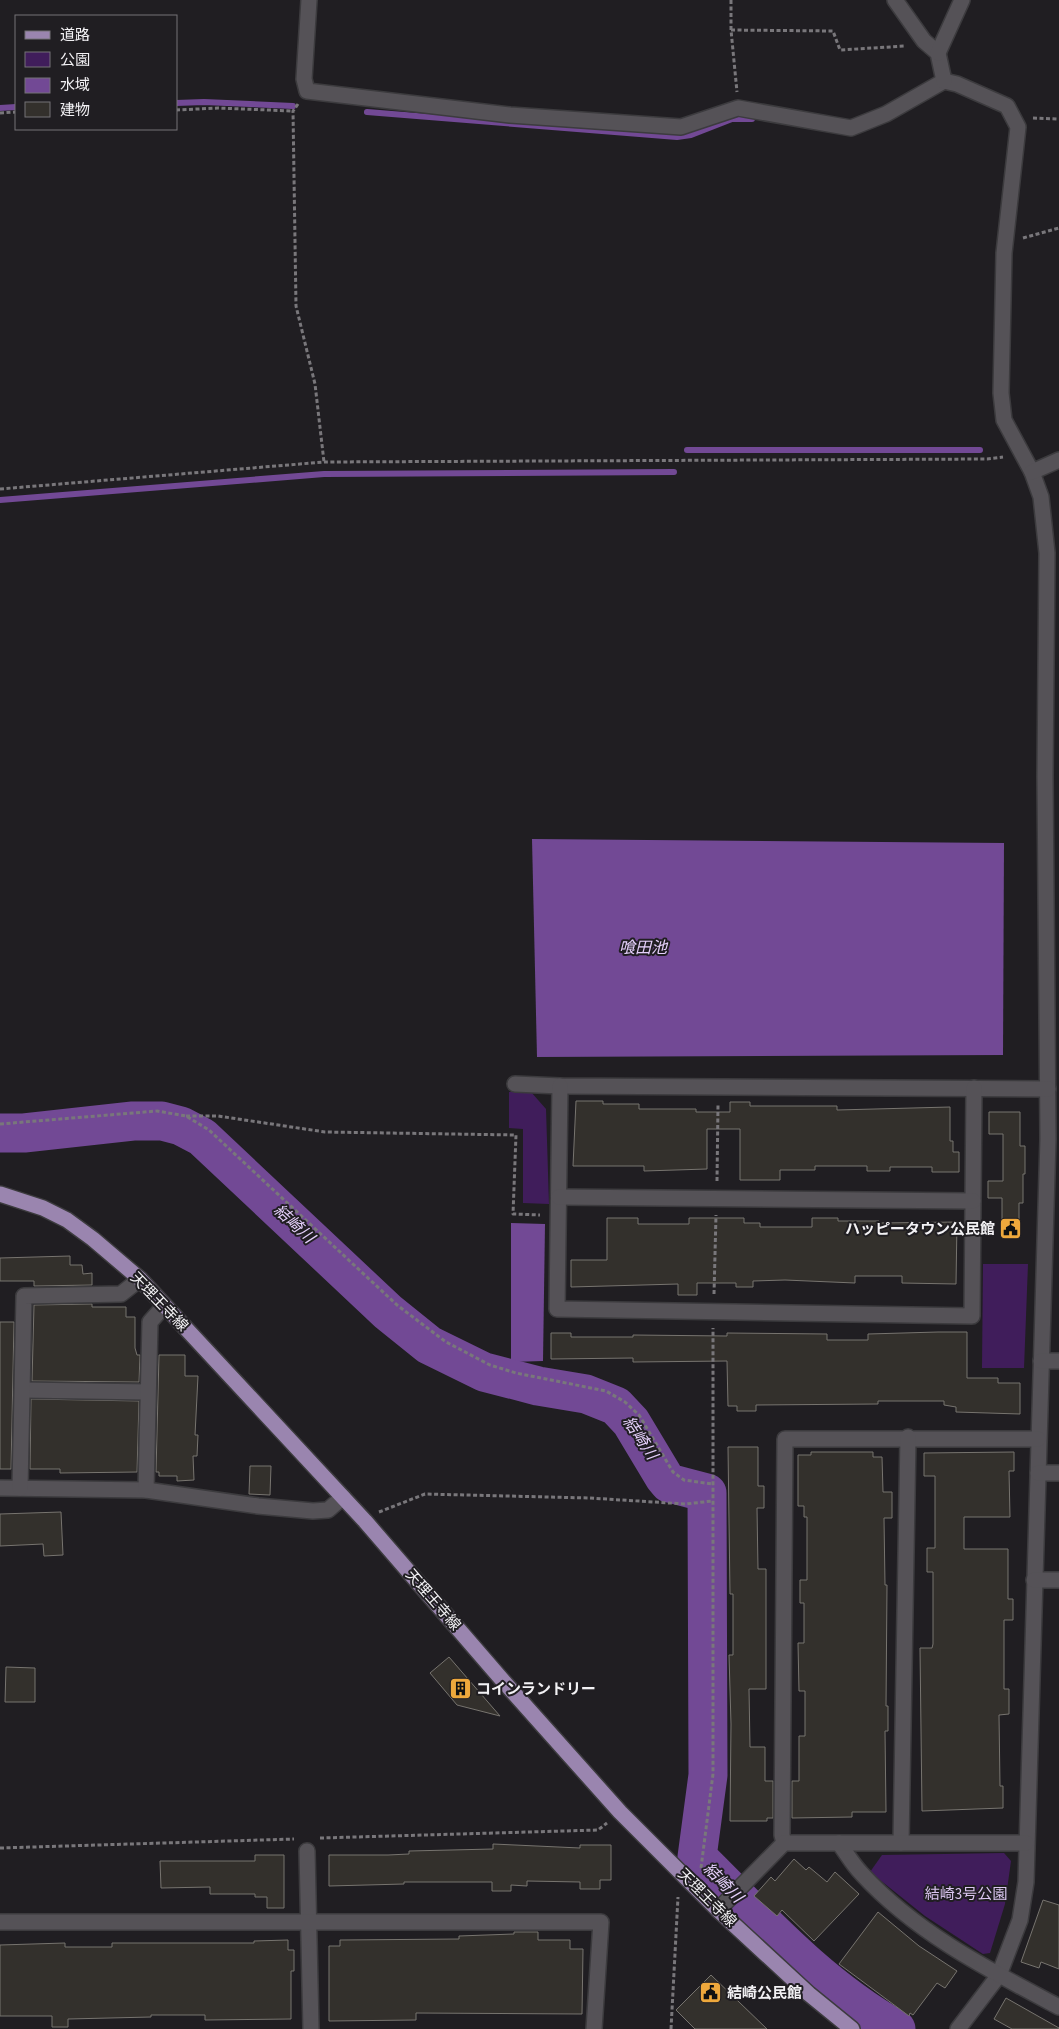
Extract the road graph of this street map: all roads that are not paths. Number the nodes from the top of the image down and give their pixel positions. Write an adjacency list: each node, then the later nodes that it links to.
1 (309, 0): 5 (street)
2 (895, 0): 4 (street)
3 (962, 0): 4 (street)
4 (938, 53): 5 (street)
5 (944, 81): 7 (street)
6 (1059, 460): 7 (street)
7 (1032, 472): 8 (street)
8 (1052, 777): 12 (street)
9 (515, 1084): 10 (street)
10 (560, 1086): 11 (street); 15 (street)
11 (974, 1088): 12 (street); 16 (street)
12 (1048, 1089): 13 (street)
13 (1053, 1138): 17 (street)
14 (0, 1194): 18 (main road, 天理王寺線)
15 (559, 1196): 16 (street); 16 (street)
16 (973, 1202)
17 (1052, 1247): 20 (street)
18 (140, 1279): 19 (main road, 天理王寺線); 22 (street)
19 (164, 1306): 23 (street); 31 (main road, 天理王寺線)
20 (1041, 1361): 21 (street); 25 (street)
21 (1059, 1361)
22 (24, 1390): 23 (street); 29 (street)
23 (147, 1392): 30 (street)
24 (908, 1438): 25 (street); 34 (street); 36 (street)
25 (1038, 1439): 26 (street)
26 (1038, 1473): 27 (street); 32 (street)
27 (1059, 1473)
28 (0, 1488): 29 (street)
29 (20, 1488): 30 (street)
30 (146, 1490): 31 (street)
31 (343, 1497): 39 (main road, 天理王寺線)
32 (1034, 1580): 33 (street); 37 (street)
33 (1059, 1580)
34 (784, 1843): 35 (street); 39 (street)
35 (839, 1843): 36 (street); 42 (street)
36 (901, 1843): 37 (street)
37 (1026, 1843): 42 (street)
38 (307, 1851): 41 (street)
39 (718, 1910): 46 (main road, 天理王寺線)
40 (0, 1922): 41 (street)
41 (309, 1923): 44 (street); 45 (street)
42 (999, 1976): 43 (street); 47 (street)
43 (1059, 2007)
44 (311, 2029)
45 (594, 2029)
46 (852, 2029)
47 (958, 2029)

